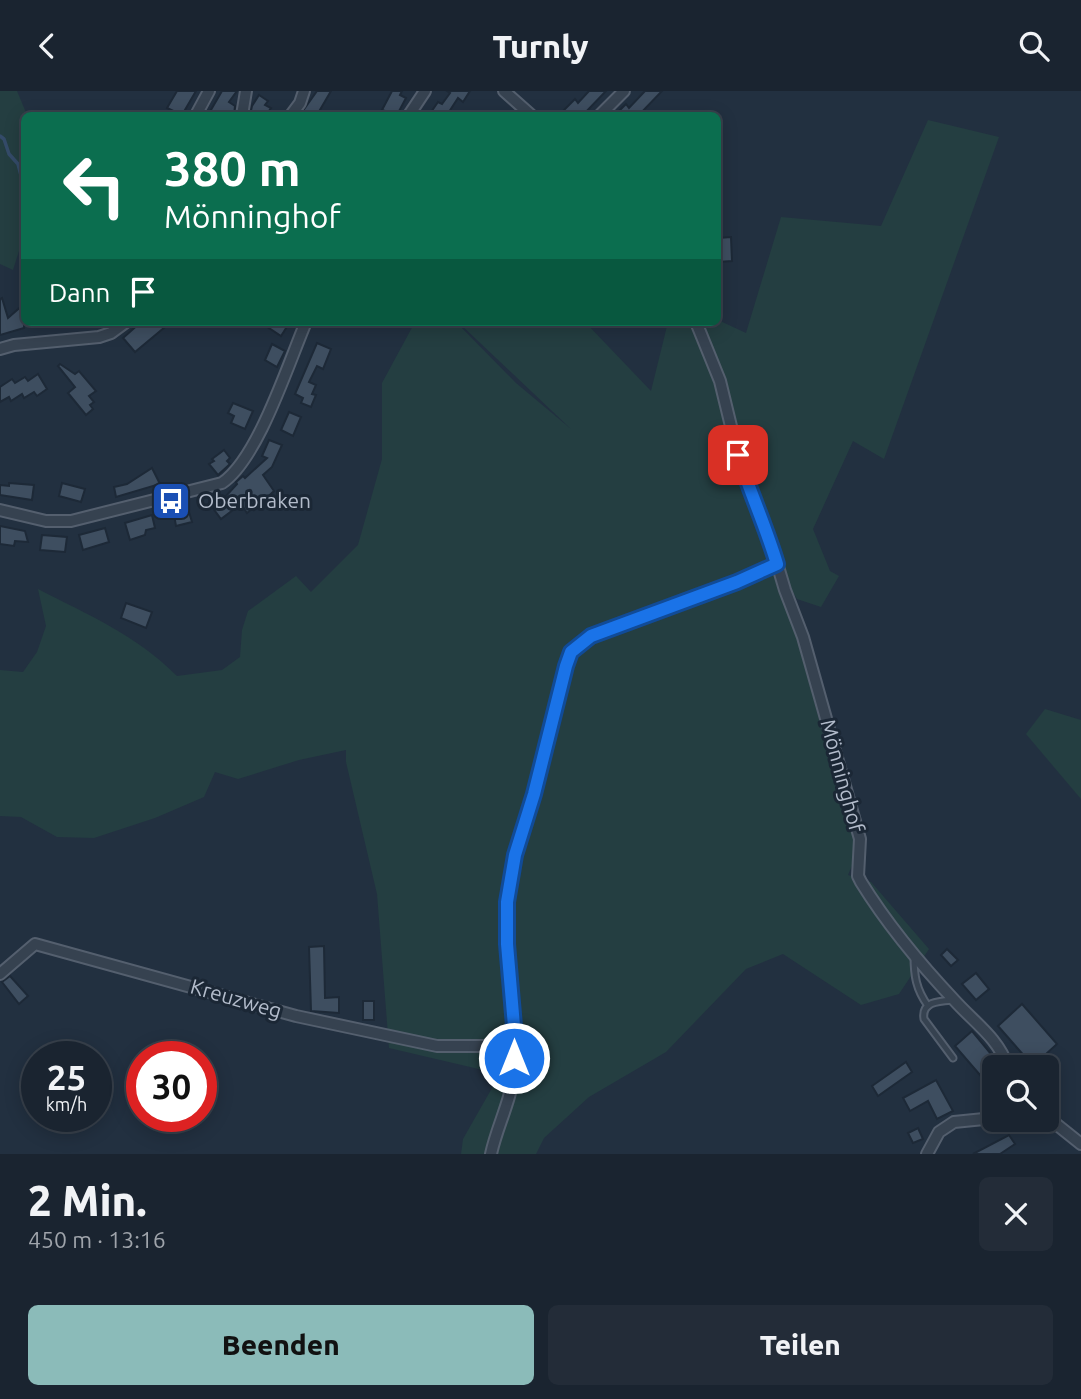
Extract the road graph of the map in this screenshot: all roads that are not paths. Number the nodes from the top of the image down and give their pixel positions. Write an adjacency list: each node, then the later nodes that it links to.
1 (209, 91): 7 (street)
2 (246, 91): 8 (street)
3 (303, 91): 9 (street)
4 (425, 91): 10 (street)
5 (505, 91): 11 (street)
6 (624, 91): 12 (street)
7 (198, 112)
8 (242, 112)
9 (293, 112)
10 (412, 112)
11 (528, 112)
12 (603, 112)
13 (121, 326): 16 (street)
14 (304, 326): 17 (street)
15 (698, 326): 18 (street, Mönninghof)
16 (0, 349)
17 (0, 510)
18 (777, 564): 19 (street, Mönninghof); 23 (street)
19 (914, 951): 21 (street, Mönninghof); 22 (lane)
20 (0, 974): 24 (street, Kreuzweg)
21 (954, 1000): 22 (lane); 25 (street, Mönninghof)
22 (928, 1006): 26 (lane)
23 (514, 1026): 24 (street); 27 (street)
24 (486, 1047): 27 (street)
25 (1004, 1055)
26 (953, 1058)
27 (514, 1073): 31 (street)
28 (982, 1119): 32 (street)
29 (1059, 1126): 30 (street)
30 (1081, 1144)
31 (491, 1154)
32 (927, 1154)

